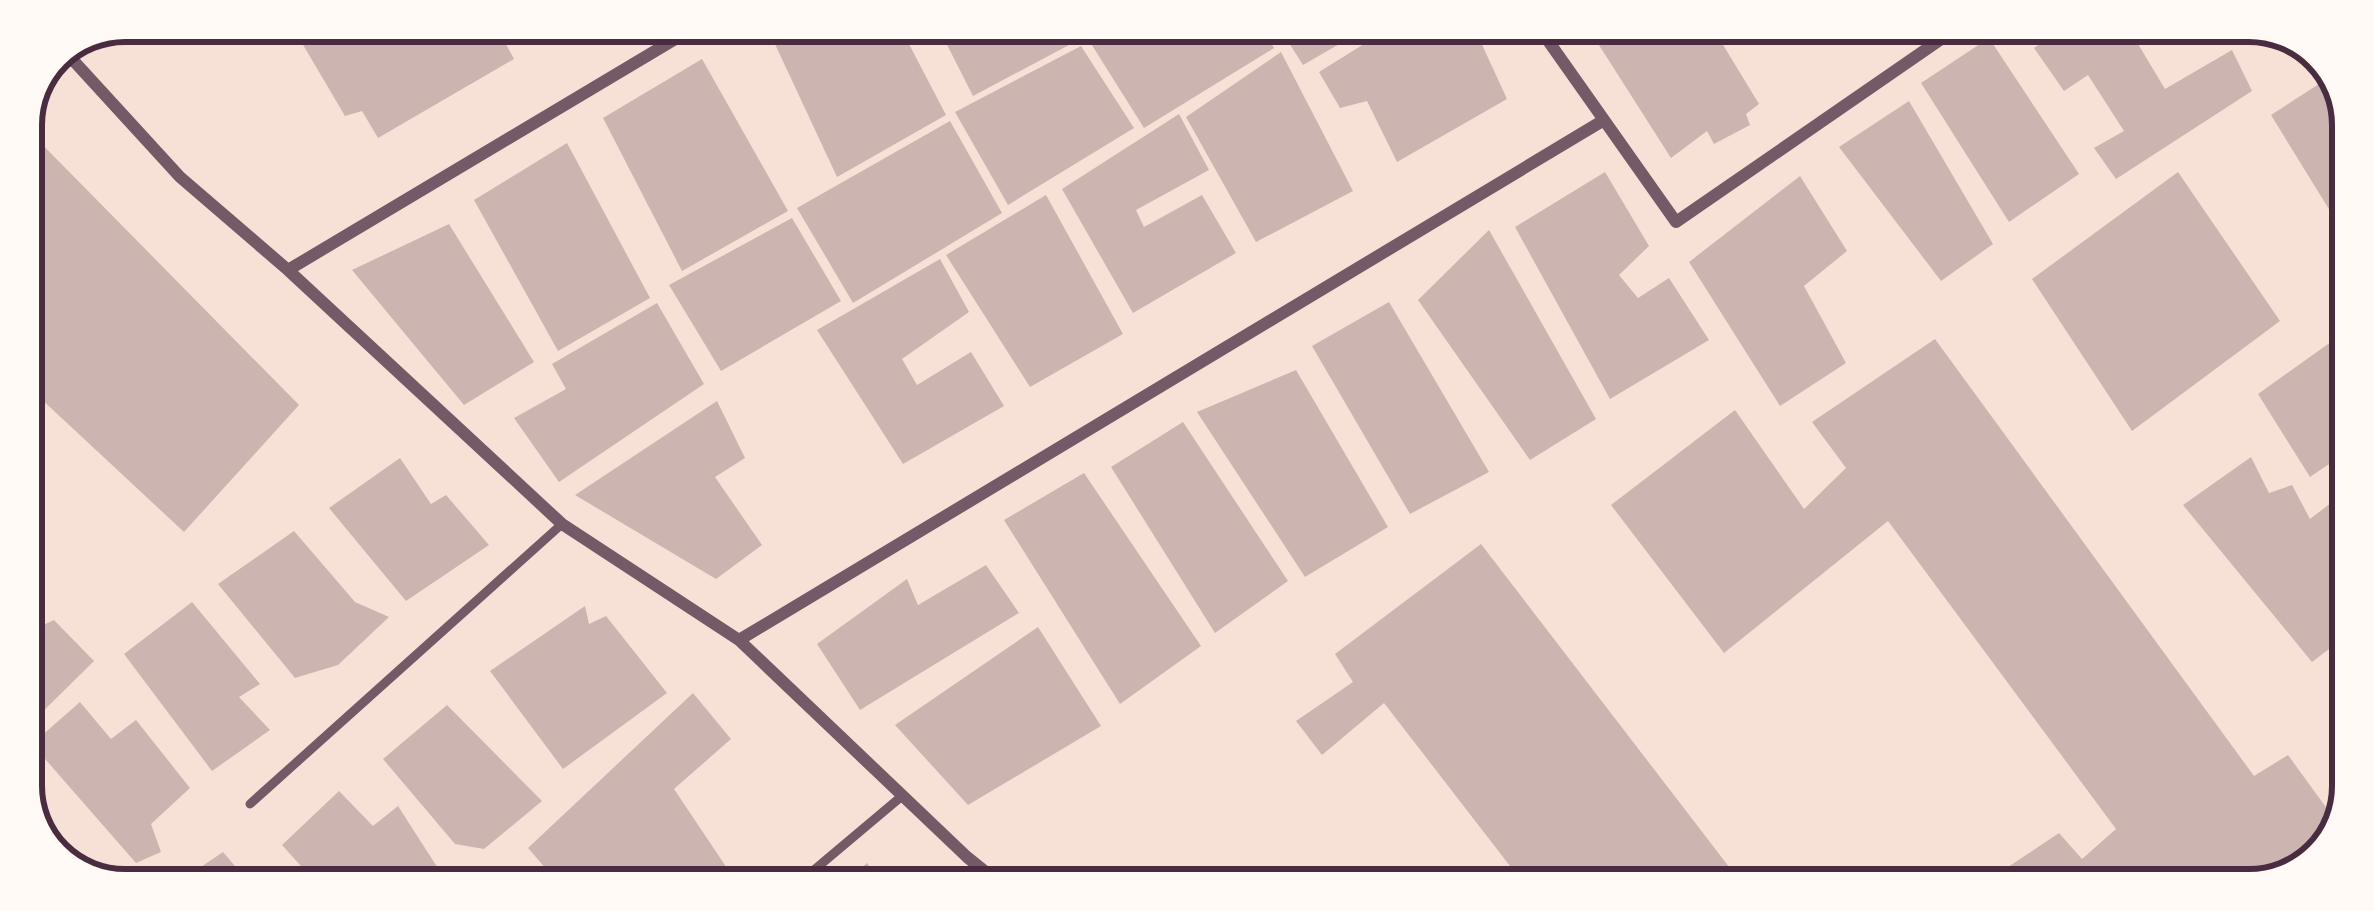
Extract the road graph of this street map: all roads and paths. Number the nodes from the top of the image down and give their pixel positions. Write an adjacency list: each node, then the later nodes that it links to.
1 (669, 42): 6 (street)
2 (1549, 42): 5 (street)
3 (1937, 42): 5 (street)
4 (73, 60): 6 (street)
5 (1604, 120): 8 (street)
6 (288, 270): 7 (street)
7 (562, 524): 8 (street); 10 (lane)
8 (740, 640): 9 (street)
9 (902, 796): 11 (lane); 12 (street)
10 (250, 804)
11 (815, 869)
12 (984, 869)

